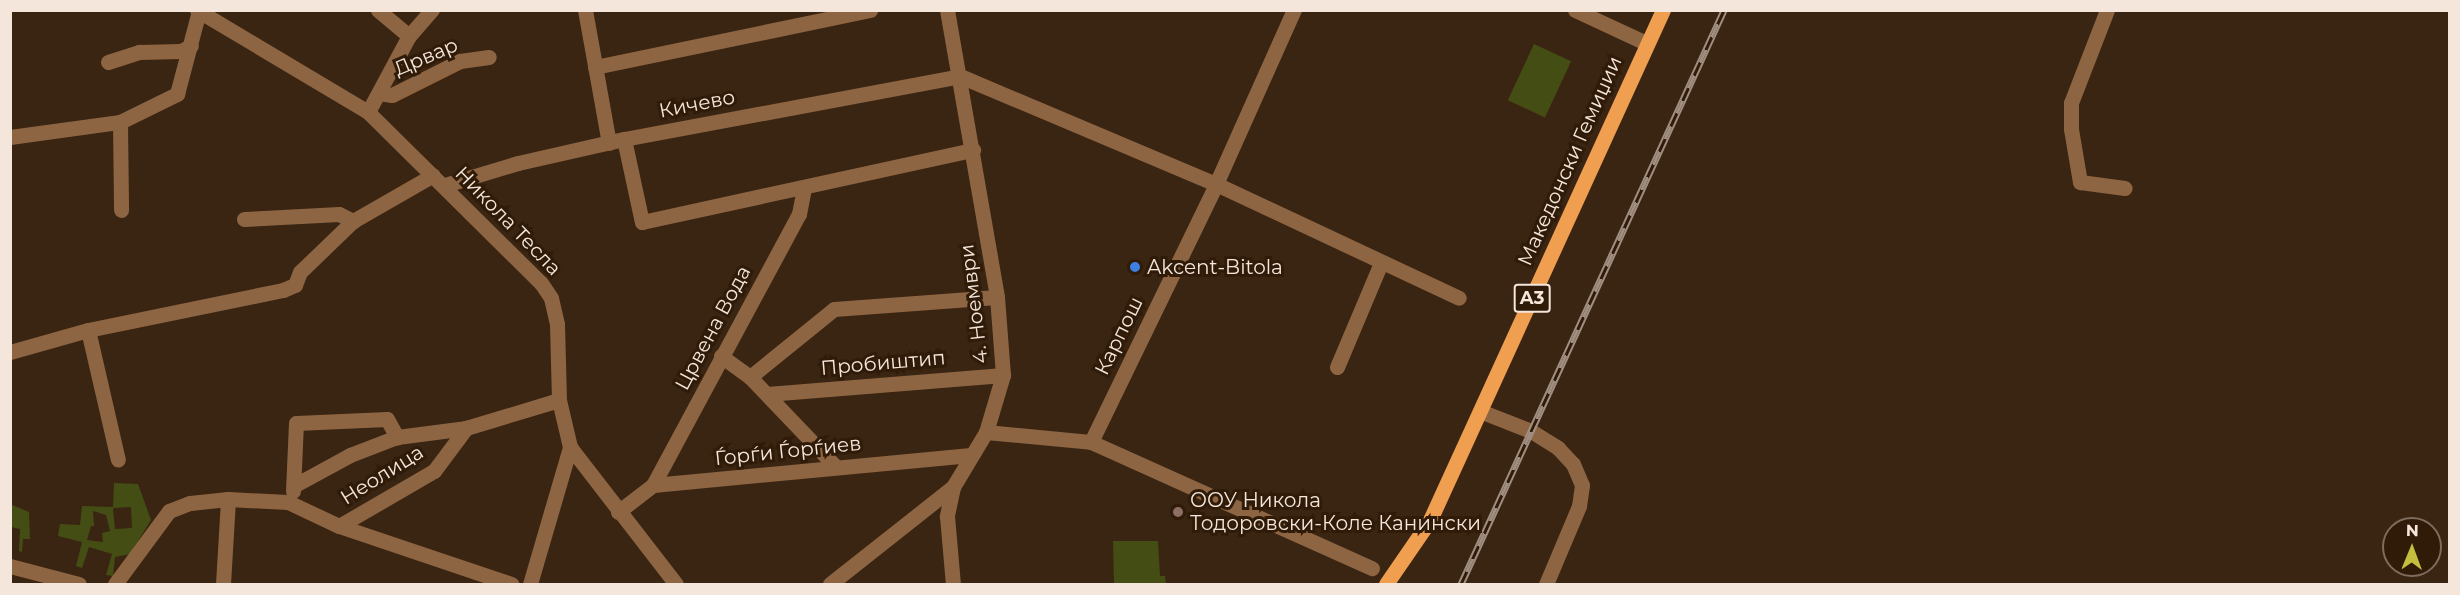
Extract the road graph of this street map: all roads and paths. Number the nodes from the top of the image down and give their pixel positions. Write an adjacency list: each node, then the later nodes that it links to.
1 (378, 10): 11 (street)
2 (432, 10): 11 (street)
3 (585, 10): 16 (street)
4 (870, 10): 16 (street)
5 (947, 10): 17 (street, 4. Ноември)
6 (1294, 10): 25 (street, Карпош)
7 (1575, 10): 12 (street)
8 (1663, 10): 12 (main road, Македонски Гемиџии / A3)
9 (2107, 10): 27 (street)
10 (198, 11): 13 (street); 19 (street, Никола Тесла)
11 (409, 36): 18 (street)
12 (1646, 43): 42 (main road, Македонски Гемиџии / A3)
13 (191, 46): 15 (street); 20 (street)
14 (489, 57): 18 (street, Дрвар)
15 (108, 62)
16 (596, 68): 22 (street)
17 (960, 76): 22 (street, Кичево); 23 (street, 4. Ноември); 25 (street)
18 (380, 93): 19 (street)
19 (368, 112): 24 (street, Никола Тесла)
20 (120, 122): 21 (street); 28 (street)
21 (10, 136)
22 (617, 141): 24 (street, Кичево); 26 (street)
23 (973, 150): 26 (street); 32 (street, 4. Ноември)
24 (439, 180): 30 (street, Кичево); 41 (street, Никола Тесла)
25 (1216, 184): 31 (street); 46 (street, Карпош)
26 (804, 188): 36 (street, Црвена Вода)
27 (2125, 188)
28 (121, 210)
29 (244, 219): 30 (street)
30 (353, 221): 34 (street, Кичево)
31 (1381, 263): 33 (street); 37 (street)
32 (997, 297): 38 (street, 4. Ноември); 39 (street)
33 (1459, 298)
34 (88, 330): 35 (street, Кичево); 49 (street)
35 (10, 352)
36 (721, 356): 39 (street); 52 (street, Црвена Вода)
37 (1337, 367)
38 (1003, 375): 40 (street, Пробиштип); 44 (street, 4. Ноември)
39 (750, 377): 40 (street)
40 (767, 394): 50 (street)
41 (559, 400): 43 (street); 47 (street, Никола Тесла)
42 (1480, 411): 68 (main road, Македонски Гемиџии / A3); 69 (street)
43 (466, 428): 45 (street); 57 (street, Неолица)
44 (986, 432): 46 (street); 48 (street, 4. Ноември)
45 (397, 437): 51 (street); 51 (street)
46 (1091, 442): 59 (street)
47 (570, 447): 56 (street, Никола Тесла); 64 (street)
48 (971, 455): 50 (street, Ѓорѓи Ѓорѓиев); 53 (street, 4. Ноември)
49 (118, 460)
50 (836, 467): 52 (street, Ѓорѓи Ѓорѓиев)
51 (295, 484): 55 (street)
52 (653, 485): 56 (street)
53 (953, 487): 66 (street); 67 (street, 4. Ноември)
54 (228, 499): 55 (street); 61 (street); 62 (street)
55 (288, 502): 57 (street)
56 (618, 512): 65 (street, Никола Тесла)
57 (339, 526): 63 (street)
58 (10, 566): 60 (street)
59 (1372, 568)
60 (79, 585)
61 (115, 585)
62 (223, 585)
63 (511, 585)
64 (530, 585)
65 (675, 585)
66 (830, 585)
67 (953, 585)
68 (1386, 585)
69 (1545, 585)

